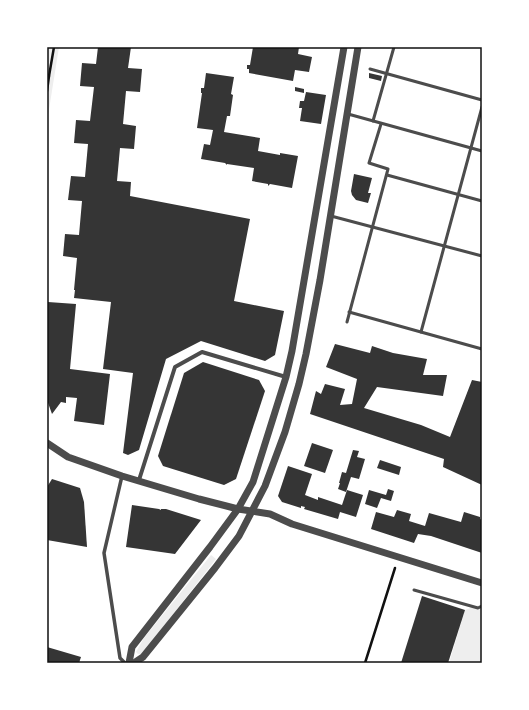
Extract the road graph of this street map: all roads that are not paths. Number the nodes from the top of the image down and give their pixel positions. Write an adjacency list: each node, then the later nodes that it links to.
1 (344, 47): 24 (street)
2 (358, 47): 8 (street)
3 (394, 47): 5 (lane)
4 (370, 69): 5 (lane)
5 (386, 74): 6 (lane); 9 (lane)
6 (482, 100)
7 (482, 107): 11 (lane)
8 (348, 114): 9 (lane); 16 (street)
9 (373, 121): 10 (lane)
10 (381, 124): 11 (lane); 13 (lane)
11 (471, 148): 12 (lane); 14 (lane)
12 (482, 151)
13 (387, 175): 14 (lane); 17 (lane)
14 (458, 195): 15 (lane); 18 (lane)
15 (482, 201)
16 (330, 216): 17 (lane); 29 (street)
17 (373, 227): 18 (lane); 20 (lane)
18 (444, 246): 19 (lane); 22 (lane)
19 (482, 256)
20 (349, 312): 21 (lane); 22 (lane)
21 (347, 322)
22 (421, 332): 23 (lane)
23 (482, 349)
24 (286, 377): 27 (street); 28 (street)
25 (47, 443): 26 (street)
26 (122, 476): 27 (street); 33 (street)
27 (138, 480): 28 (street)
28 (238, 508): 29 (street); 34 (street)
29 (252, 511): 30 (street); 35 (street)
30 (482, 584)
31 (414, 590): 32 (lane)
32 (482, 606)
33 (125, 663)
34 (129, 663)
35 (134, 663)

